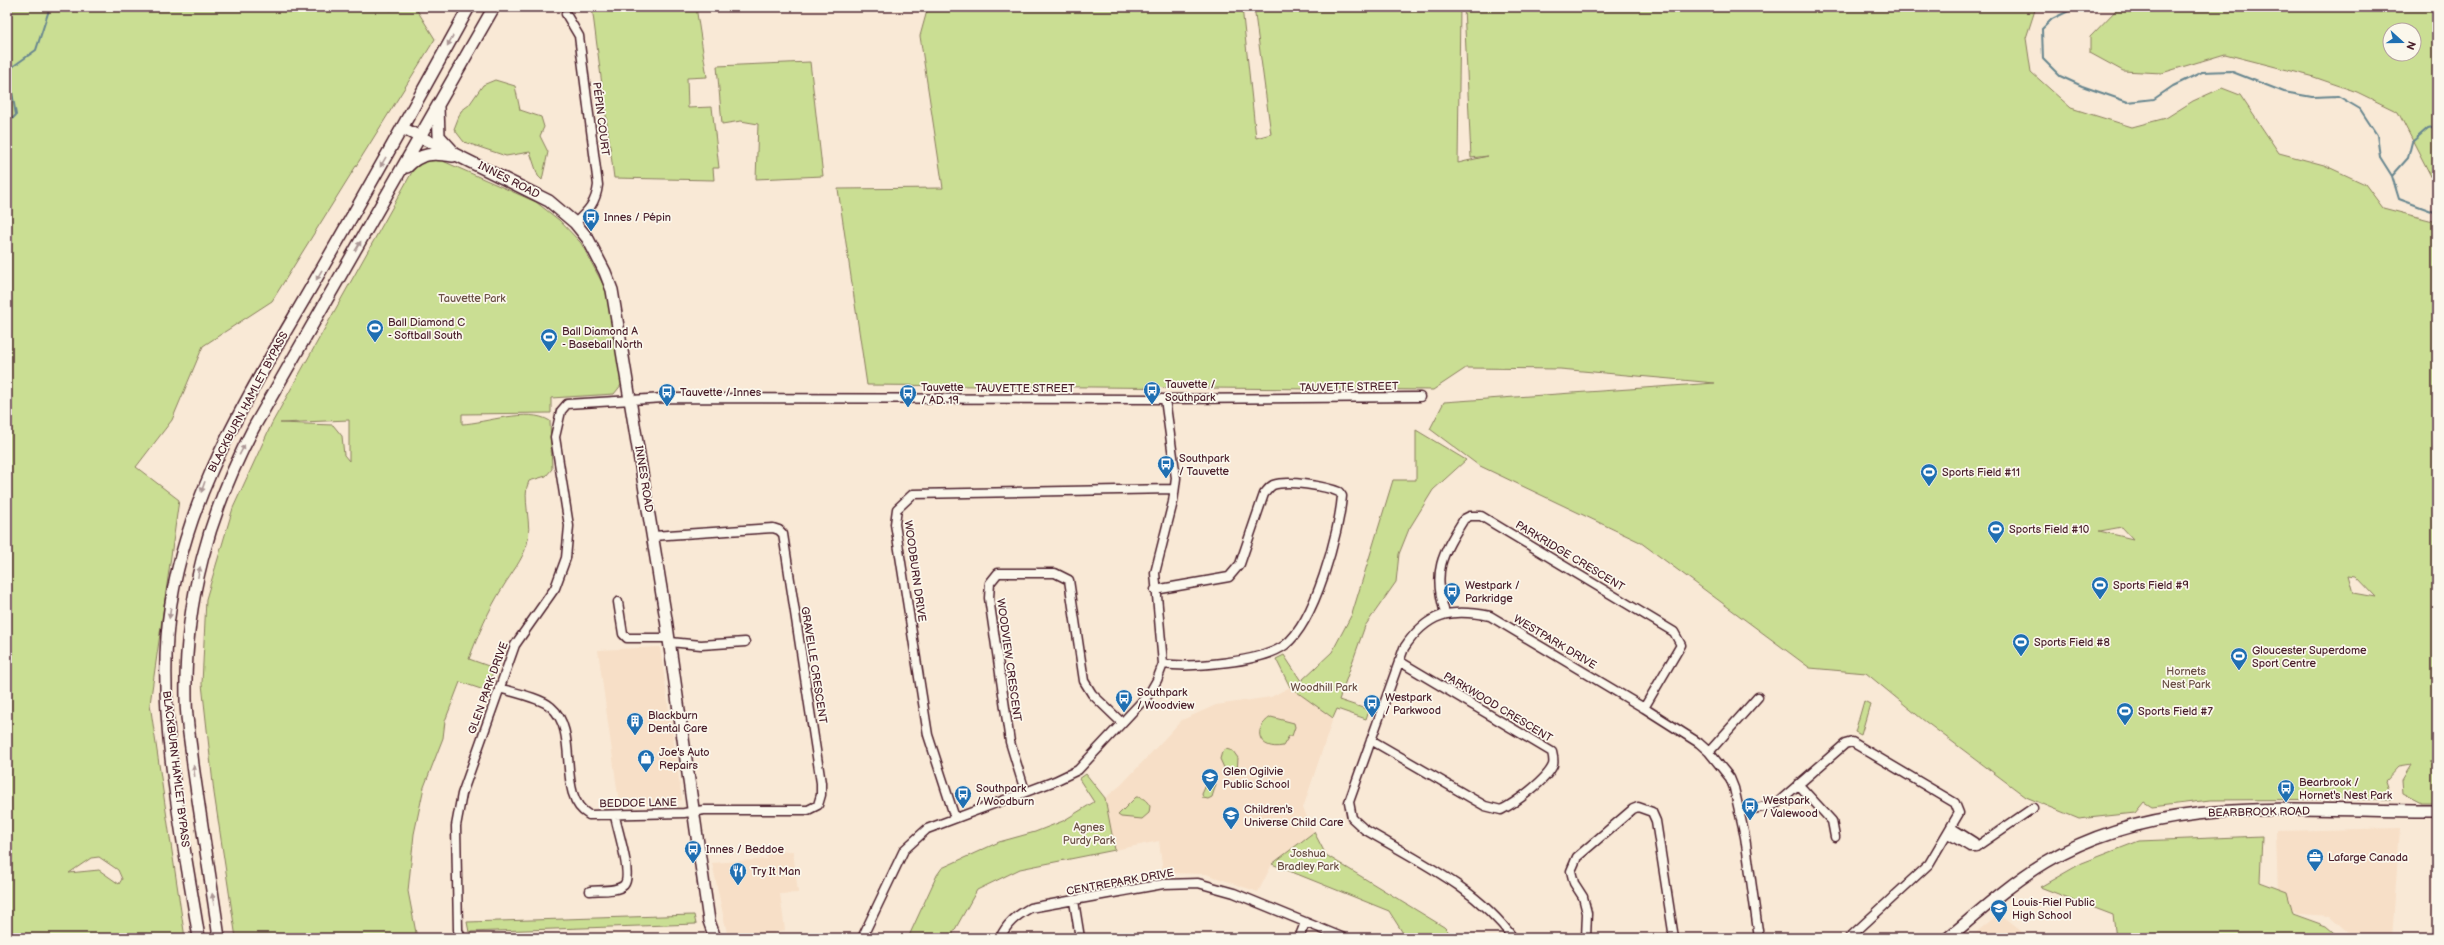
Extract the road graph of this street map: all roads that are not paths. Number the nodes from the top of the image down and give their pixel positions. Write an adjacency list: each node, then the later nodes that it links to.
1 (469, 7): 5 (main road, one-way to 5)
2 (494, 7): 4 (main road)
3 (566, 14): 9 (street, PÉPIN COURT)
4 (438, 105): 6 (main road); 7 (main road)
5 (402, 128): 6 (main road, INNES ROAD); 42 (main road, BLACKBURN HAMLET BYPASS, one-way to 42)
6 (420, 137): 7 (main road, INNES ROAD); 8 (main road, BLACKBURN HAMLET BYPASS)
7 (458, 155): 8 (main road); 9 (main road, INNES ROAD)
8 (398, 176): 43 (main road, BLACKBURN HAMLET BYPASS, one-way to 8)
9 (575, 223): 12 (main road, INNES ROAD)
10 (1420, 397): 11 (street, TAUVETTE STREET)
11 (1165, 399): 12 (street, TAUVETTE STREET); 13 (street)
12 (631, 400): 14 (main road, INNES ROAD); 22 (street, GLEN PARK DRIVE)
13 (1174, 489): 15 (street); 35 (street, WOODBURN DRIVE)
14 (653, 536): 18 (main road, INNES ROAD); 32 (street, GRAVELLE CRESCENT)
15 (1154, 590): 21 (street); 21 (street)
16 (618, 602): 18 (street)
17 (1445, 613): 20 (street, WESTPARK DRIVE); 24 (street, WESTPARK DRIVE); 24 (street, PARKRIDGE CRESCENT)
18 (670, 640): 19 (street); 32 (main road, INNES ROAD)
19 (745, 642)
20 (1399, 661): 26 (street, WESTPARK DRIVE); 26 (street, PARKWOOD CRESCENT)
21 (1163, 664): 25 (street)
22 (499, 688): 34 (street, BEDDOE LANE); 44 (street, GLEN PARK DRIVE)
23 (1758, 697): 27 (street)
24 (1644, 708): 27 (street, WESTPARK DRIVE)
25 (1122, 723): 29 (street); 29 (street, WOODVIEW CRESCENT)
26 (1371, 740): 52 (street, WESTPARK DRIVE)
27 (1709, 752): 33 (street, WESTPARK DRIVE)
28 (1798, 784): 33 (street); 36 (street); 37 (street)
29 (1025, 791): 35 (street)
30 (2033, 808): 36 (street)
31 (2437, 810): 57 (main road, BEARBROOK ROAD)
32 (694, 811): 34 (street, BEDDOE LANE); 40 (main road, INNES ROAD)
33 (1739, 812): 55 (street, WESTPARK DRIVE)
34 (614, 816): 38 (street)
35 (956, 818): 47 (street)
36 (1950, 831): 56 (street)
37 (1835, 837)
38 (590, 891)
39 (1074, 900): 41 (street, CENTREPARK DRIVE); 48 (street, CENTREPARK DRIVE); 49 (street)
40 (710, 921): 45 (main road, INNES ROAD); 46 (main road, INNES ROAD)
41 (1305, 923): 50 (street); 51 (street, CENTREPARK DRIVE)
42 (199, 938)
43 (219, 938)
44 (461, 938)
45 (709, 938)
46 (715, 938)
47 (862, 938)
48 (1000, 938)
49 (1080, 938)
50 (1299, 938)
51 (1344, 938)
52 (1513, 938)
53 (1586, 938): 54 (street)
54 (1674, 938)
55 (1759, 938)
56 (1849, 938)
57 (1948, 938)

